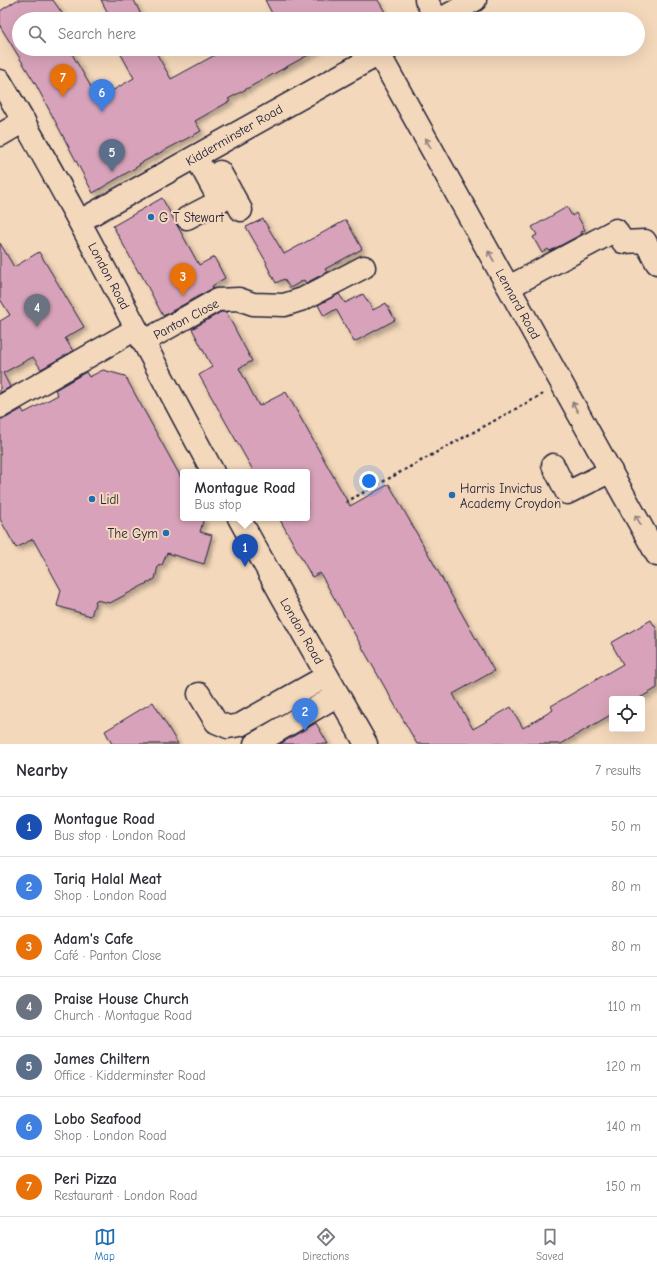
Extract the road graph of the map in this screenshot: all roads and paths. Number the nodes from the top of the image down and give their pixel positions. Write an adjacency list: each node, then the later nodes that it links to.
1 (426, 0): 3 (street)
2 (475, 0): 4 (street)
3 (433, 12)
4 (454, 12)
5 (376, 56): 10 (street, Kidderminster Road)
6 (385, 56): 16 (street, Lennard Road, one-way to 6)
7 (0, 81): 8 (street, London Road)
8 (24, 121): 9 (street); 13 (street, London Road)
9 (0, 135)
10 (201, 154): 11 (street); 12 (street); 13 (street, Kidderminster Road)
11 (242, 210)
12 (187, 218)
13 (80, 221): 17 (street, London Road)
14 (657, 264): 16 (street)
15 (364, 267): 17 (street, Panton Close)
16 (509, 287): 18 (street, Lennard Road)
17 (140, 335): 19 (street, Panton Close); 21 (street, London Road)
18 (562, 383): 22 (street, Lennard Road, one-way to 18); 23 (path)
19 (0, 408)
20 (553, 465): 22 (street)
21 (211, 469)
22 (611, 471): 25 (street, Lennard Road, one-way to 22)
23 (346, 502)
24 (240, 521): 26 (street, London Road)
25 (657, 555)
26 (327, 676): 27 (street); 28 (street, London Road)
27 (199, 694)
28 (338, 695): 29 (street); 30 (street, London Road)
29 (254, 744)
30 (366, 744)

